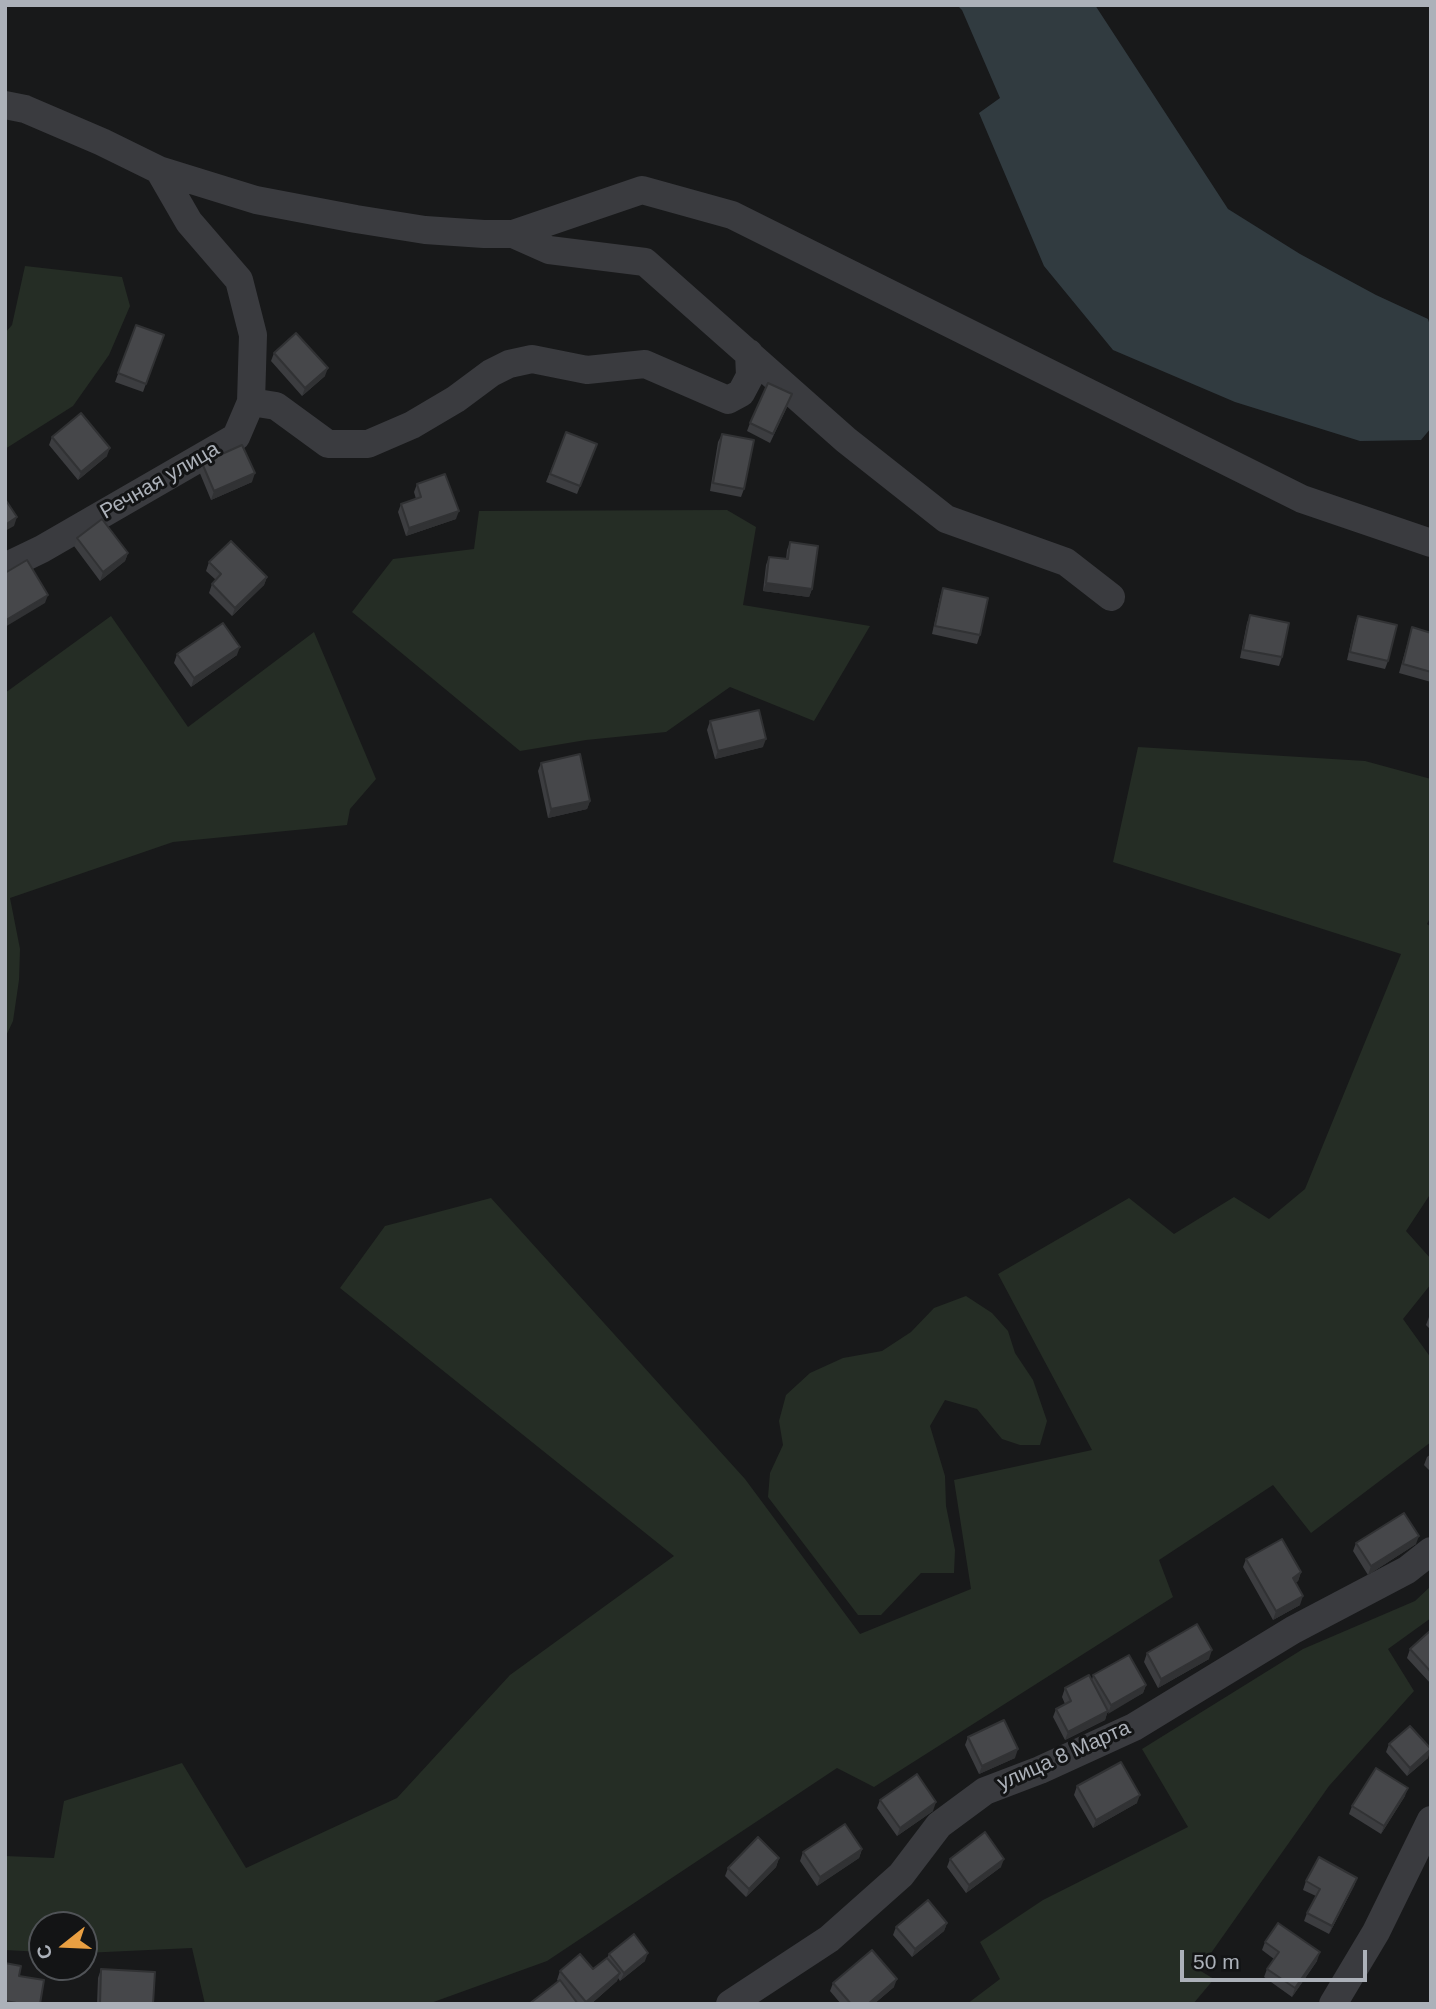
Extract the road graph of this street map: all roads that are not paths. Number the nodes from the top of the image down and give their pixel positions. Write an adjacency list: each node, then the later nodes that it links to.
1 (5, 105): 2 (street)
2 (159, 170): 3 (street); 5 (street, Речная улица)
3 (513, 234): 4 (street); 6 (street)
4 (749, 353): 5 (street); 8 (street)
5 (251, 402): 7 (street, Речная улица)
6 (1431, 543)
7 (5, 567)
8 (1111, 597)
9 (1431, 1551): 11 (street, улица 8 Марта)
10 (1431, 1820): 12 (street)
11 (730, 2004)
12 (1333, 2004)

